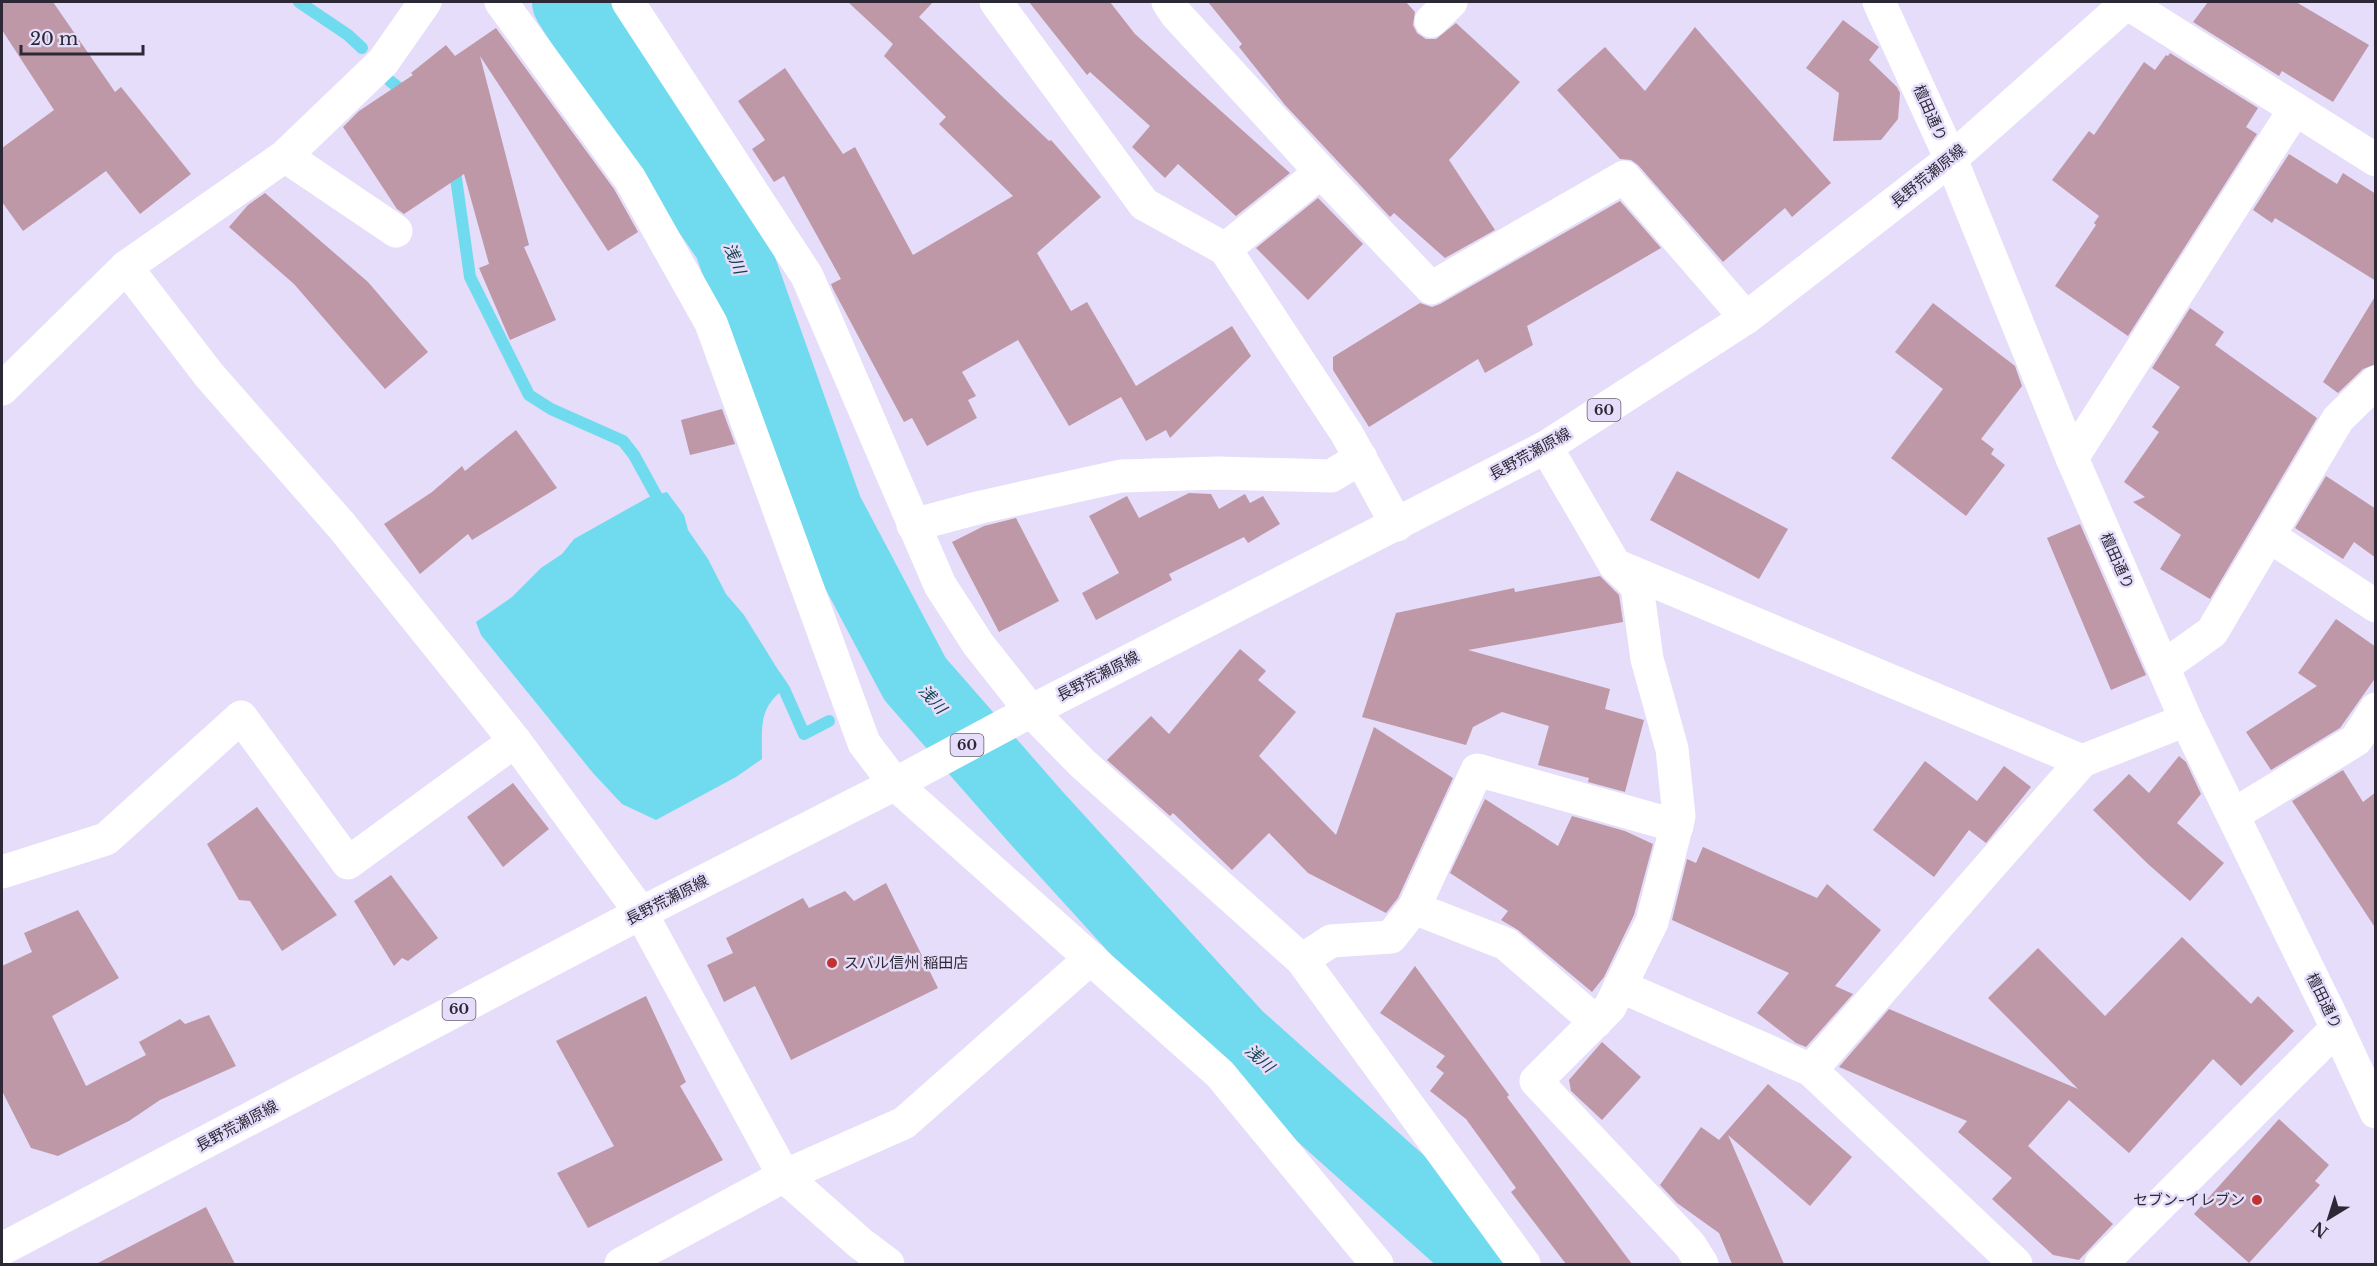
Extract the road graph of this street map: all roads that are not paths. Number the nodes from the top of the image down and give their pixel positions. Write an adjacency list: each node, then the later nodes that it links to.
1 (425, 2): 9 (street)
2 (501, 2): 33 (street)
3 (628, 2): 22 (street)
4 (996, 2): 14 (street)
5 (1168, 2): 12 (street)
6 (1879, 2): 10 (street, 檀田通り)
7 (2128, 2): 8 (street); 10 (street, 長野荒瀬原線 / 60)
8 (2295, 109): 11 (street); 21 (street)
9 (285, 156): 13 (street); 15 (street)
10 (1951, 159): 16 (street, 長野荒瀬原線 / 60); 21 (street, 檀田通り)
11 (2376, 160)
12 (1321, 172): 14 (street); 16 (street)
13 (396, 231)
14 (1225, 249): 20 (street)
15 (126, 267): 18 (street); 31 (street)
16 (1746, 318): 19 (street, 長野荒瀬原線 / 60)
17 (2376, 382): 24 (street)
18 (2, 389)
19 (1546, 447): 23 (street, 長野荒瀬原線 / 60); 25 (street)
20 (1361, 458): 22 (street); 23 (street)
21 (2072, 458): 27 (street, 檀田通り)
22 (913, 525): 29 (street)
23 (1397, 525): 29 (street, 長野荒瀬原線 / 60)
24 (2269, 536): 26 (street); 27 (street)
25 (1615, 565): 32 (street); 35 (street)
26 (2376, 606)
27 (2163, 667): 30 (street, 檀田通り)
28 (2376, 709): 34 (street)
29 (1023, 715): 33 (street, 長野荒瀬原線 / 60); 40 (street)
30 (2186, 720): 32 (street); 34 (street, 檀田通り)
31 (515, 741): 36 (street); 38 (street)
32 (2082, 761): 44 (street)
33 (907, 778): 38 (street, 長野荒瀬原線 / 60); 39 (street)
34 (2233, 815): 43 (street, 檀田通り)
35 (1677, 826): 37 (street); 41 (street)
36 (2, 871)
37 (1414, 908): 40 (street); 42 (street)
38 (641, 913): 46 (street); 47 (street, 長野荒瀬原線 / 60)
39 (1091, 958): 46 (street); 50 (street)
40 (1302, 960): 51 (street)
41 (1620, 986): 42 (street); 44 (street)
42 (1596, 1022): 52 (street)
43 (2337, 1028): 45 (street, 檀田通り); 54 (street)
44 (1811, 1070): 53 (street)
45 (2376, 1112)
46 (784, 1176): 48 (street); 49 (street)
47 (2, 1250)
48 (621, 1264)
49 (888, 1264)
50 (1377, 1264)
51 (1524, 1264)
52 (1702, 1264)
53 (2016, 1264)
54 (2100, 1264)

